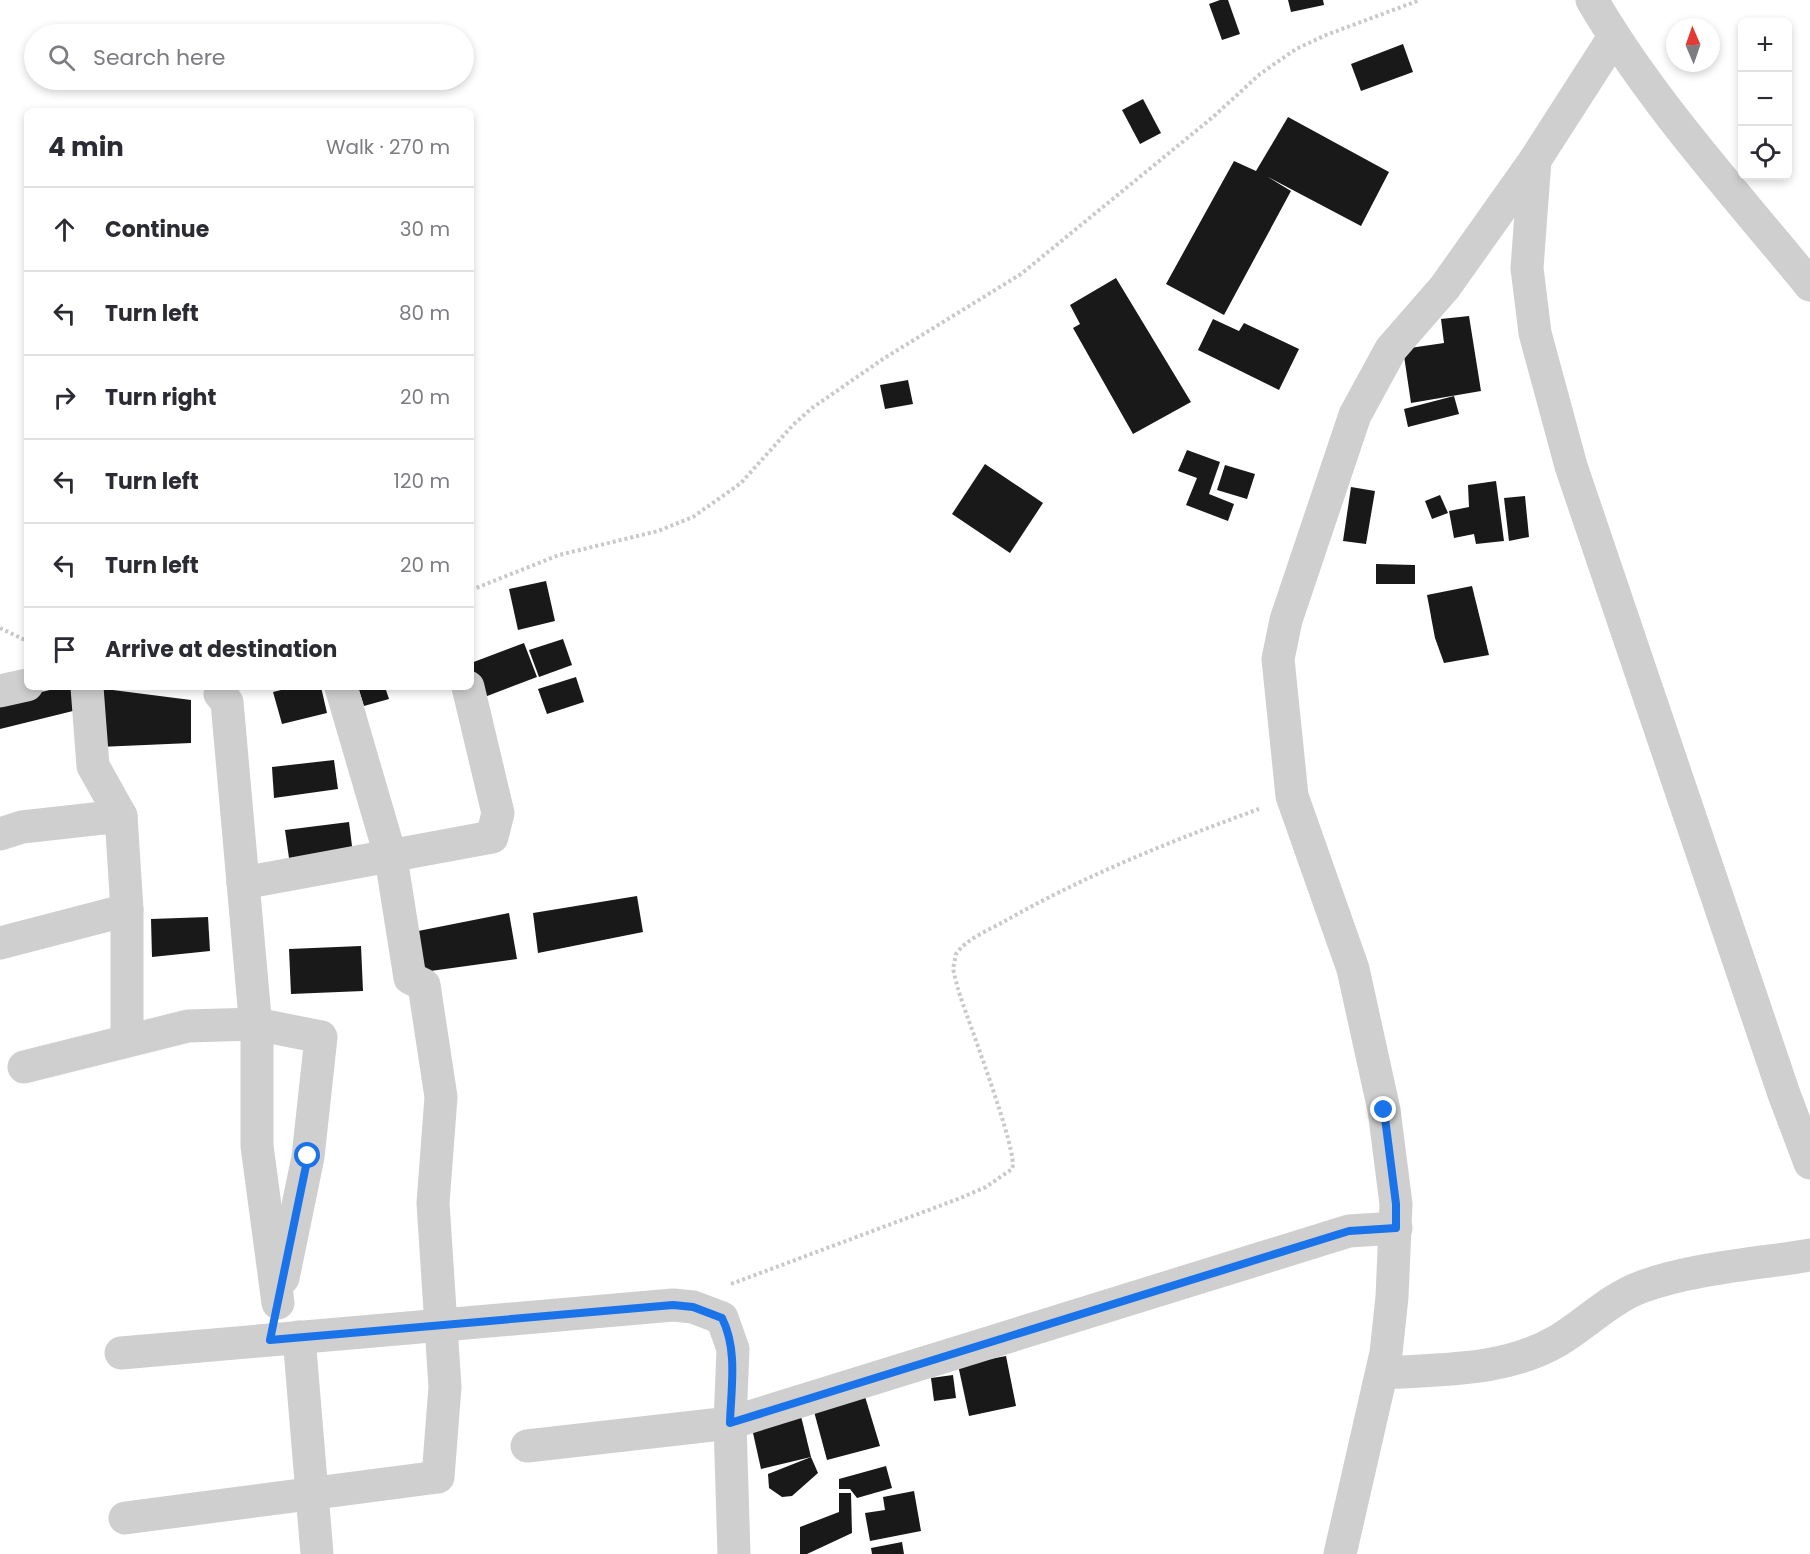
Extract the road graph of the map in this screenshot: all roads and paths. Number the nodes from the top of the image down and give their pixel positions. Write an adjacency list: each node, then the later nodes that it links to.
1 (1420, 0): 6 (path)
2 (1592, 0): 3 (street)
3 (1614, 37): 4 (street); 5 (street)
4 (1535, 160): 15 (street); 25 (street)
5 (1810, 285)
6 (474, 589)
7 (0, 628): 8 (path)
8 (24, 640)
9 (24, 686): 13 (street)
10 (87, 690): 16 (street)
11 (341, 690): 18 (street)
12 (469, 690): 18 (street)
13 (0, 692)
14 (220, 694): 19 (street)
15 (1292, 796): 26 (street); 29 (path)
16 (121, 816): 17 (street); 20 (street)
17 (0, 834)
18 (391, 858): 19 (street); 30 (street)
19 (243, 884): 22 (street)
20 (127, 910): 21 (street); 23 (street)
21 (0, 943)
22 (256, 1024): 23 (street); 28 (street); 28 (street)
23 (127, 1040): 24 (street)
24 (24, 1067)
25 (1810, 1163)
26 (1396, 1228): 33 (street); 34 (street)
27 (1810, 1255): 33 (street)
28 (278, 1303): 31 (street)
29 (710, 1313): 30 (street); 34 (street)
30 (443, 1324): 31 (street); 36 (street)
31 (284, 1338): 32 (street); 36 (street)
32 (121, 1353)
33 (1382, 1373): 41 (street)
34 (730, 1423): 35 (street); 40 (street)
35 (527, 1446)
36 (311, 1494): 37 (street); 38 (street)
37 (125, 1518)
38 (318, 1554)
39 (728, 1554): 40 (street)
40 (734, 1554)
41 (1340, 1554)

